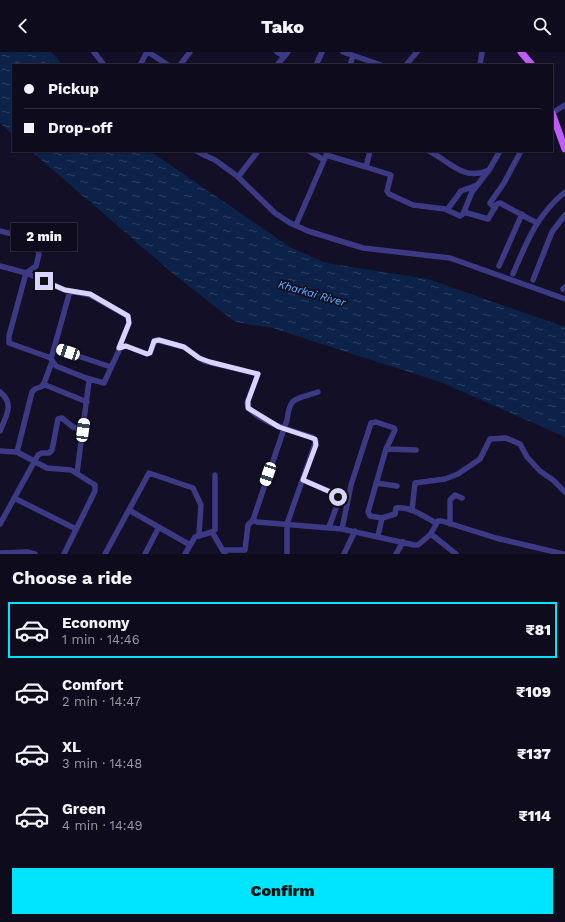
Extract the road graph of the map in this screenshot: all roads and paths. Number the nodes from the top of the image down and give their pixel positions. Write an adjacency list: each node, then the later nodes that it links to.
1 (94, 52): 12 (street)
2 (148, 52): 13 (street); 14 (street)
3 (190, 52): 15 (street)
4 (278, 52): 10 (street)
5 (322, 52): 17 (street)
6 (343, 52): 11 (street)
7 (417, 52): 20 (street)
8 (482, 52): 21 (street)
9 (521, 52): 22 (main road)
10 (286, 54): 16 (street)
11 (352, 56): 18 (street); 19 (street)
12 (103, 64)
13 (141, 64)
14 (166, 64)
15 (181, 64)
16 (279, 64)
17 (316, 64)
18 (350, 64)
19 (378, 64)
20 (407, 64)
21 (480, 64)
22 (529, 64)
23 (565, 105): 24 (street)
24 (553, 112)
25 (554, 124): 26 (main road)
26 (565, 149)
27 (198, 152): 37 (street)
28 (257, 152): 37 (street)
29 (313, 152): 34 (street)
30 (370, 152): 35 (street)
31 (430, 152): 36 (street)
32 (499, 152): 36 (street)
33 (520, 152): 40 (street)
34 (326, 155): 35 (street); 46 (street)
35 (366, 167): 41 (street)
36 (489, 170): 38 (street)
37 (238, 177): 46 (street)
38 (477, 185): 41 (street); 42 (street)
39 (565, 192): 45 (street)
40 (494, 208): 42 (street); 43 (street)
41 (447, 210): 42 (street)
42 (464, 212)
43 (522, 214): 45 (street); 49 (street)
44 (565, 215): 52 (street)
45 (537, 223): 51 (street)
46 (296, 226): 54 (street)
47 (0, 231): 50 (street)
48 (0, 266): 50 (street)
49 (499, 266)
50 (26, 273): 53 (street); 57 (street)
51 (514, 274)
52 (533, 280)
53 (70, 291): 55 (street); 56 (street)
54 (565, 299)
55 (54, 348): 57 (street); 58 (street)
56 (119, 348): 58 (street); 64 (street)
57 (52, 360): 59 (street); 60 (street)
58 (110, 367): 59 (street)
59 (86, 378): 63 (street)
60 (43, 384): 63 (street); 70 (street)
61 (0, 392): 66 (street)
62 (318, 392): 64 (street)
63 (87, 402): 65 (street)
64 (284, 429): 74 (street); 83 (street)
65 (83, 430): 71 (street); 72 (street)
66 (0, 431)
67 (386, 450): 68 (street); 75 (street); 91 (street)
68 (416, 450)
69 (0, 451): 70 (street)
70 (17, 452): 71 (street)
71 (34, 461): 72 (street); 78 (street)
72 (76, 473): 90 (street)
73 (215, 475): 93 (street)
74 (303, 480): 86 (street); 89 (street)
75 (376, 483): 76 (street); 82 (street)
76 (397, 486)
77 (565, 492): 81 (street)
78 (14, 498): 85 (street); 90 (street)
79 (462, 498): 87 (street)
80 (129, 510): 88 (street); 94 (street); 103 (street)
81 (412, 510): 82 (street); 84 (street)
82 (382, 518): 96 (street)
83 (253, 520): 86 (street); 99 (street)
84 (436, 523): 87 (street); 95 (street)
85 (0, 524)
86 (287, 524): 89 (street); 106 (street)
87 (450, 524): 110 (street)
88 (159, 527): 98 (street); 104 (street)
89 (329, 527): 91 (street)
90 (76, 529): 102 (street)
91 (342, 529): 92 (street)
92 (355, 530): 96 (street); 107 (street)
93 (212, 532): 94 (street); 99 (street)
94 (199, 534): 98 (street)
95 (430, 534): 97 (street); 109 (street)
96 (378, 536): 97 (street)
97 (403, 542): 108 (street)
98 (190, 545): 105 (street)
99 (225, 552)
100 (0, 553): 101 (street)
101 (35, 554)
102 (64, 554)
103 (105, 554)
104 (145, 554)
105 (185, 554)
106 (287, 554)
107 (344, 554)
108 (396, 554)
109 (456, 554)
110 (563, 554)

